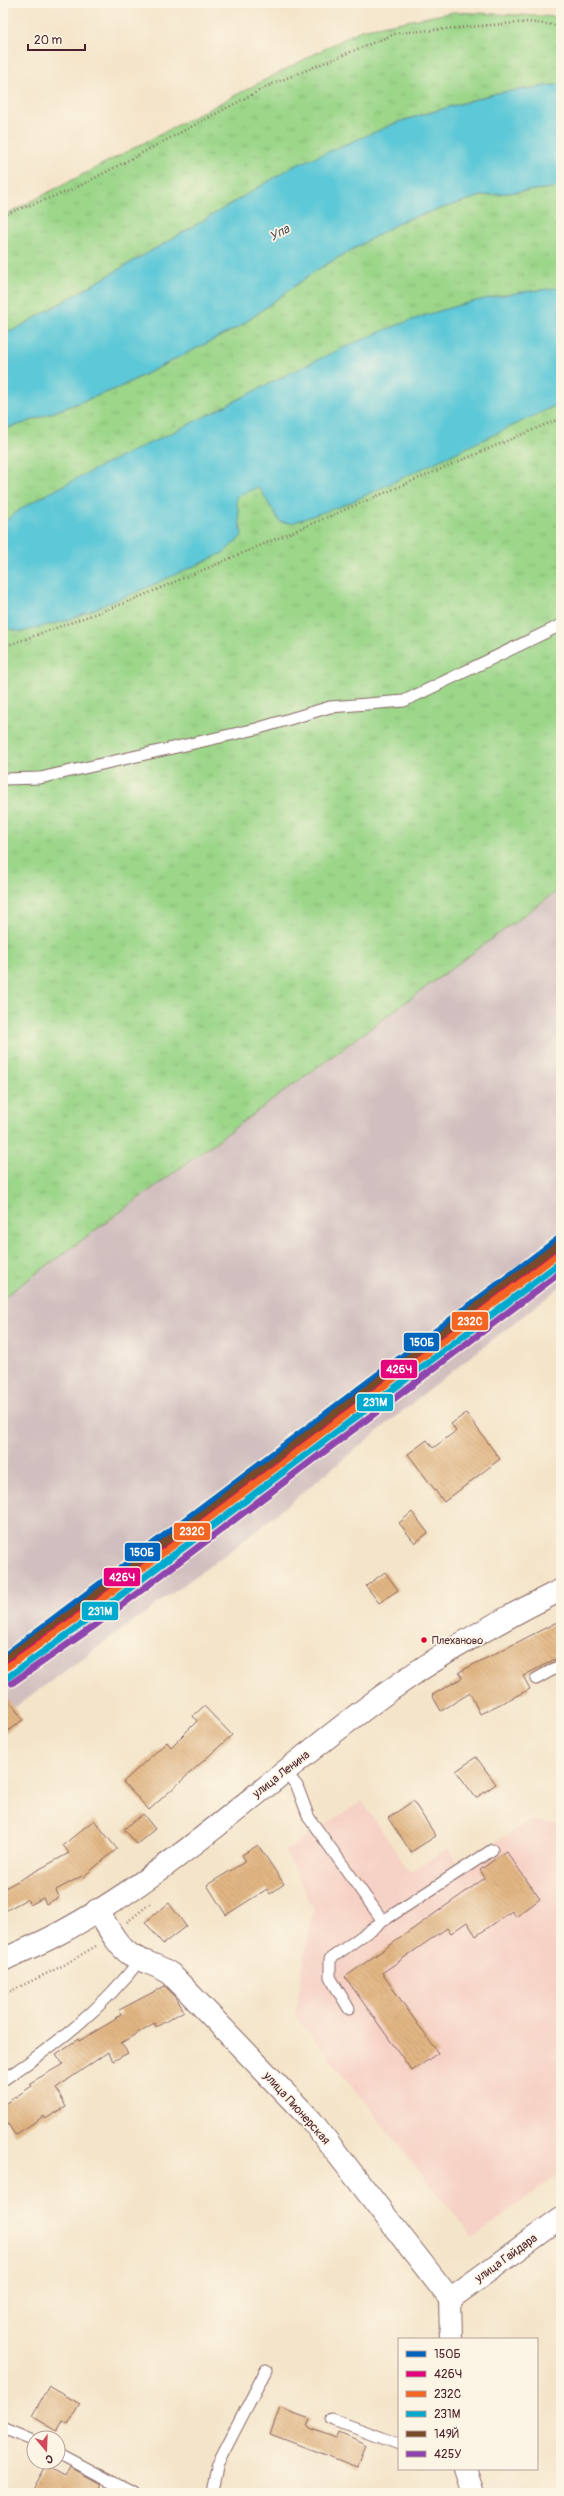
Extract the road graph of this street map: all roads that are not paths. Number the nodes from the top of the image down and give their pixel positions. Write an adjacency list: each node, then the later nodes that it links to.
1 (561, 625): 2 (lane)
2 (3, 779)
3 (560, 1592): 6 (street, улица Ленина)
4 (561, 1665): 5 (lane)
5 (536, 1679)
6 (285, 1771): 8 (street, улица Ленина); 9 (lane)
7 (492, 1850): 9 (lane)
8 (97, 1910): 10 (street, улица Ленина); 11 (street, улица Пионерская)
9 (383, 1921): 12 (lane)
10 (3, 1960)
11 (140, 1960): 13 (lane); 15 (street, улица Пионерская)
12 (349, 2009)
13 (3, 2080)
14 (561, 2218): 15 (street, улица Гайдара)
15 (450, 2299): 16 (street)
16 (451, 2338)
17 (266, 2370): 25 (lane)
18 (331, 2419): 21 (lane)
19 (3, 2428): 20 (lane)
20 (26, 2438)
21 (398, 2444)
22 (66, 2458): 24 (lane)
23 (465, 2470): 26 (street)
24 (133, 2493)
25 (212, 2493)
26 (473, 2493)

